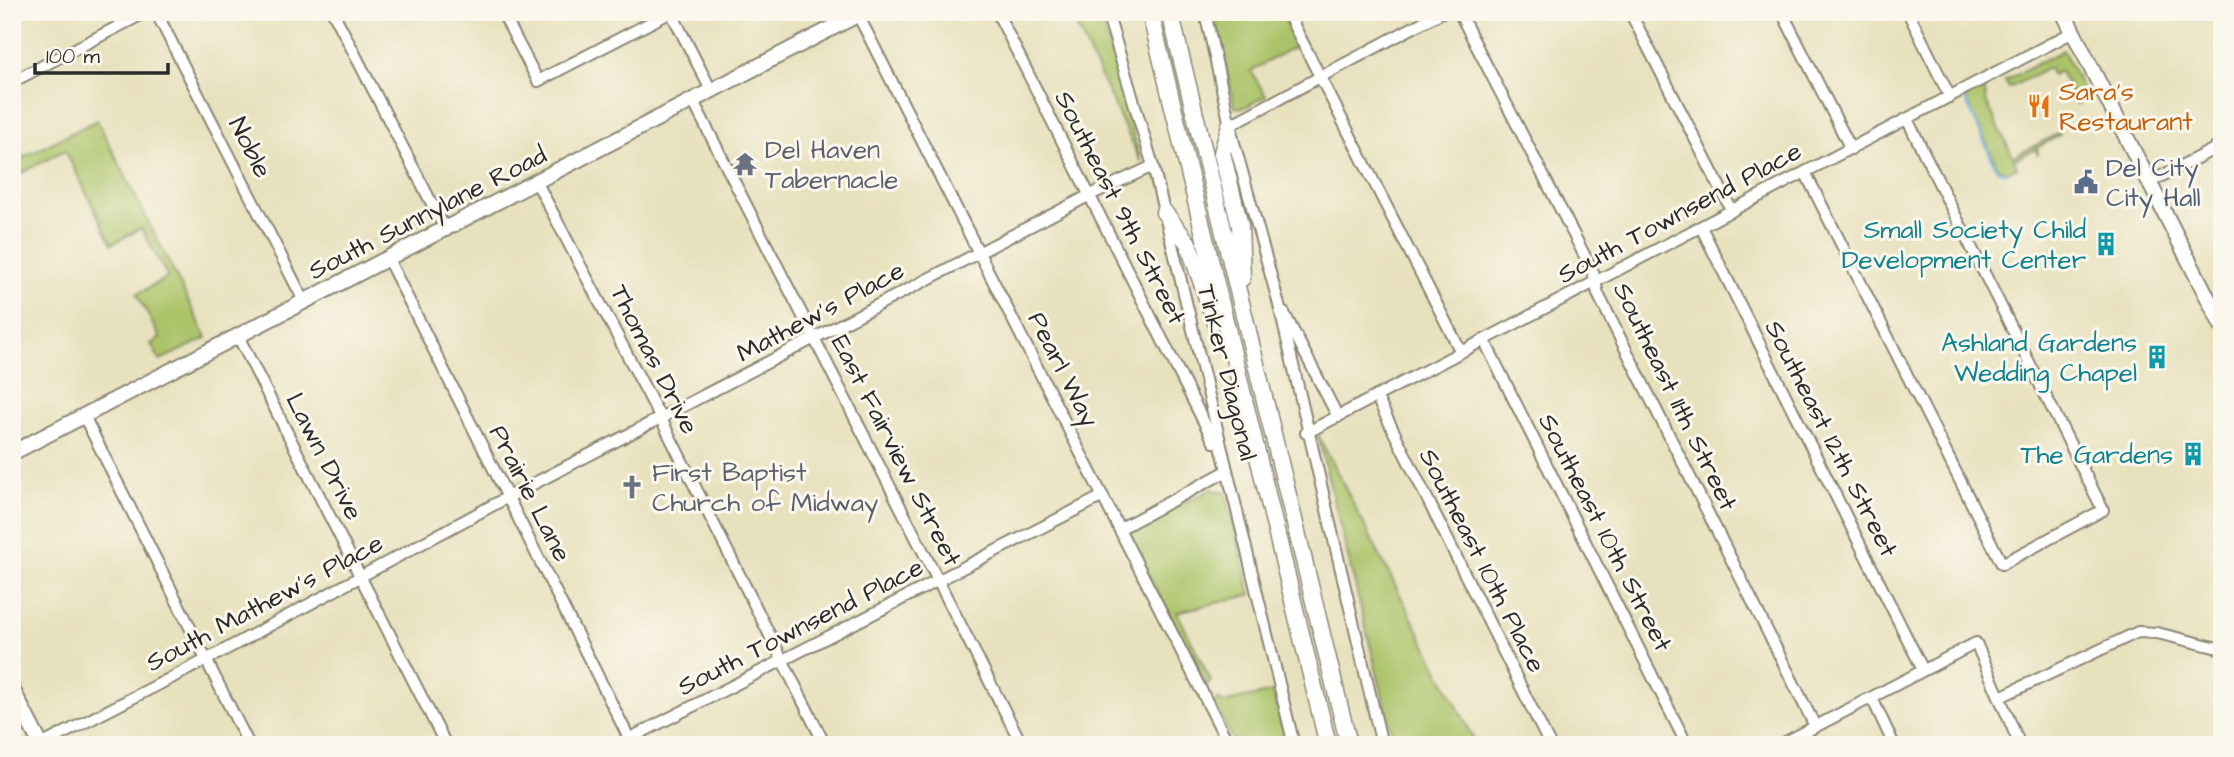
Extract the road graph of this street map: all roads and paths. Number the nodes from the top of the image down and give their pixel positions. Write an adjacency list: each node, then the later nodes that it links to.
1 (146, 12): 23 (street)
2 (156, 12): 44 (street, Noble)
3 (333, 12): 39 (street)
4 (502, 12): 5 (street)
5 (671, 12): 24 (street)
6 (997, 12): 35 (street, Southeast 9th Street)
7 (1107, 12): 31 (street, Tinker Diagonal)
8 (1150, 12): 51 (highway, Tinker Diagonal)
9 (1170, 12): 45 (highway, Tinker Diagonal)
10 (1205, 12): 28 (street)
11 (1287, 12): 22 (street)
12 (1442, 12): 22 (street)
13 (1459, 12): 42 (street, Southeast 11th Street)
14 (1630, 12): 36 (street)
15 (1782, 12): 30 (street)
16 (1908, 12): 25 (street)
17 (2063, 12): 21 (main road)
18 (2217, 12): 20 (street)
19 (861, 13): 24 (main road, South Sunnylane Road); 40 (street, Pearl Way)
20 (2222, 21)
21 (2074, 33): 25 (street, South Townsend Place); 34 (main road)
22 (1319, 76): 28 (street); 50 (street)
23 (12, 82)
24 (712, 92): 26 (main road, South Sunnylane Road)
25 (1950, 97): 27 (street, South Townsend Place)
26 (693, 101): 33 (main road, South Sunnylane Road); 48 (street, East Fairview Street)
27 (1907, 119): 30 (street, South Townsend Place); 32 (street)
28 (1230, 125): 43 (street); 45 (highway)
29 (2222, 145): 34 (street)
30 (1851, 149): 32 (street, South Townsend Place)
31 (1153, 166): 35 (street, Mathew's Place); 37 (street, Tinker Diagonal)
32 (1805, 172): 36 (street, South Townsend Place)
33 (537, 183): 39 (main road, South Sunnylane Road); 55 (street, Thomas Drive)
34 (2148, 183): 46 (main road)
35 (1090, 195): 40 (street, Mathew's Place); 58 (street, Southeast 9th Street)
36 (1732, 211): 38 (street, South Townsend Place)
37 (1164, 212): 51 (highway); 58 (street, Tinker Diagonal)
38 (1701, 227): 42 (street, South Townsend Place); 67 (street, Southeast 12th Street)
39 (446, 231): 41 (main road, South Sunnylane Road)
40 (980, 253): 48 (street, Mathew's Place); 59 (street, Pearl Way)
41 (388, 261): 44 (main road, South Sunnylane Road); 60 (street, Prairie Lane)
42 (1595, 282): 49 (street, South Townsend Place); 71 (street, Southeast 11th Street)
43 (1278, 301): 53 (street); 56 (street)
44 (305, 303): 47 (main road, South Sunnylane Road)
45 (1243, 312): 82 (highway, Tinker Diagonal)
46 (2222, 326)
47 (239, 338): 54 (main road, South Sunnylane Road); 62 (street, Lawn Drive)
48 (815, 340): 55 (street, Mathew's Place); 63 (street, East Fairview Street)
49 (1484, 340): 50 (street, South Townsend Place); 85 (street, Southeast 10th Street)
50 (1461, 352): 52 (street, South Townsend Place)
51 (1242, 393): 81 (highway, Tinker Diagonal)
52 (1376, 397): 53 (street, South Townsend Place); 84 (street, Southeast 10th Place)
53 (1338, 417): 56 (street, South Townsend Place)
54 (85, 418): 57 (main road, South Sunnylane Road); 65 (street)
55 (661, 419): 60 (street, Mathew's Place); 66 (street, Thomas Drive)
56 (1306, 433): 83 (street)
57 (12, 453)
58 (1225, 466): 61 (street); 80 (street, Tinker Diagonal)
59 (1103, 496): 61 (street, Pearl Way); 63 (street, South Townsend Place)
60 (508, 497): 62 (street, South Mathew's Place); 72 (street, Prairie Lane)
61 (1121, 528): 79 (street, Pearl Way)
62 (360, 576): 65 (street, South Mathew's Place); 75 (street, Lawn Drive)
63 (938, 581): 66 (street, South Townsend Place); 78 (street, East Fairview Street)
64 (2222, 649): 70 (street)
65 (206, 660): 73 (street, South Mathew's Place); 74 (street)
66 (782, 660): 72 (street, South Townsend Place); 77 (street, Thomas Drive)
67 (1923, 670): 69 (street); 70 (street)
68 (12, 689): 73 (main road)
69 (1872, 698): 71 (street); 87 (street)
70 (2000, 698): 88 (street)
71 (1815, 726): 86 (street)
72 (631, 741): 76 (street, South Townsend Place)
73 (41, 745)
74 (249, 745)
75 (446, 745)
76 (617, 745)
77 (825, 745)
78 (1022, 745)
79 (1229, 745)
80 (1294, 745)
81 (1328, 745)
82 (1349, 745)
83 (1382, 745)
84 (1550, 745)
85 (1687, 745)
86 (1780, 745)
87 (1894, 745)
88 (2020, 745)

